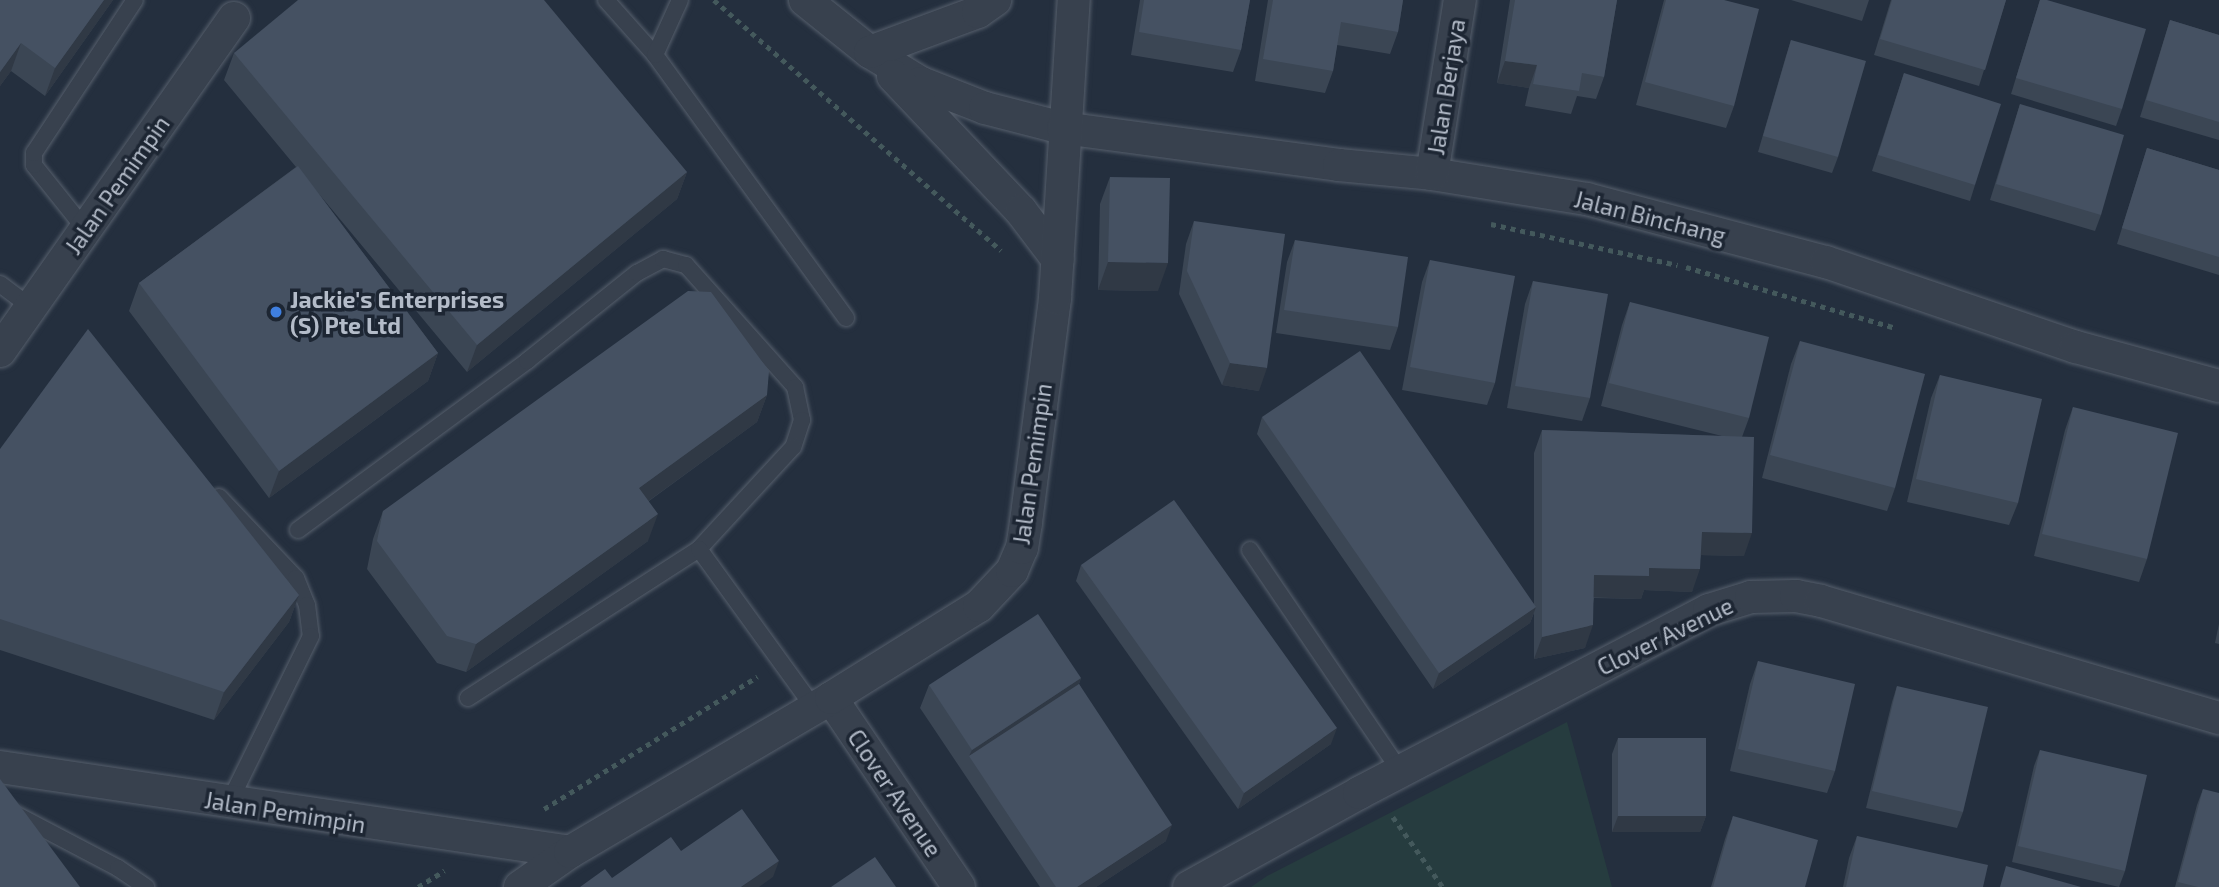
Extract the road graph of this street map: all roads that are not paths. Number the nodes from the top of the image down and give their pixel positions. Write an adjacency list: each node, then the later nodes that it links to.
1 (135, 0): 13 (lane)
2 (680, 0): 10 (lane)
3 (805, 0): 9 (street)
4 (995, 0): 9 (street)
5 (1074, 0): 11 (street, Jalan Pemimpin)
6 (1460, 0): 12 (street, Jalan Berjaya)
7 (611, 2): 10 (lane)
8 (234, 18): 13 (street, Jalan Pemimpin)
9 (870, 52): 11 (street, Jalan Binchang); 14 (street)
10 (655, 55): 17 (lane)
11 (1063, 128): 12 (street, Jalan Binchang); 14 (street, Jalan Pemimpin)
12 (1432, 174): 19 (street, Jalan Binchang)
13 (85, 229): 16 (street, Jalan Pemimpin)
14 (1058, 260): 25 (street, Jalan Pemimpin)
15 (0, 284): 16 (lane)
16 (31, 307): 18 (street, Jalan Pemimpin)
17 (846, 318)
18 (0, 351)
19 (2219, 386)
20 (211, 489): 29 (lane)
21 (298, 530): 22 (lane)
22 (699, 549): 24 (lane); 25 (lane)
23 (1250, 550): 28 (lane)
24 (468, 698)
25 (822, 703): 31 (street, Jalan Pemimpin); 34 (street, Clover Avenue)
26 (2219, 718): 28 (street, Clover Avenue)
27 (0, 767): 29 (street, Jalan Pemimpin)
28 (1400, 771): 35 (street, Clover Avenue)
29 (229, 803): 31 (street, Jalan Pemimpin)
30 (0, 806): 32 (lane)
31 (570, 852): 33 (street, Jalan Pemimpin)
32 (146, 887)
33 (520, 887)
34 (959, 887)
35 (1189, 887)

